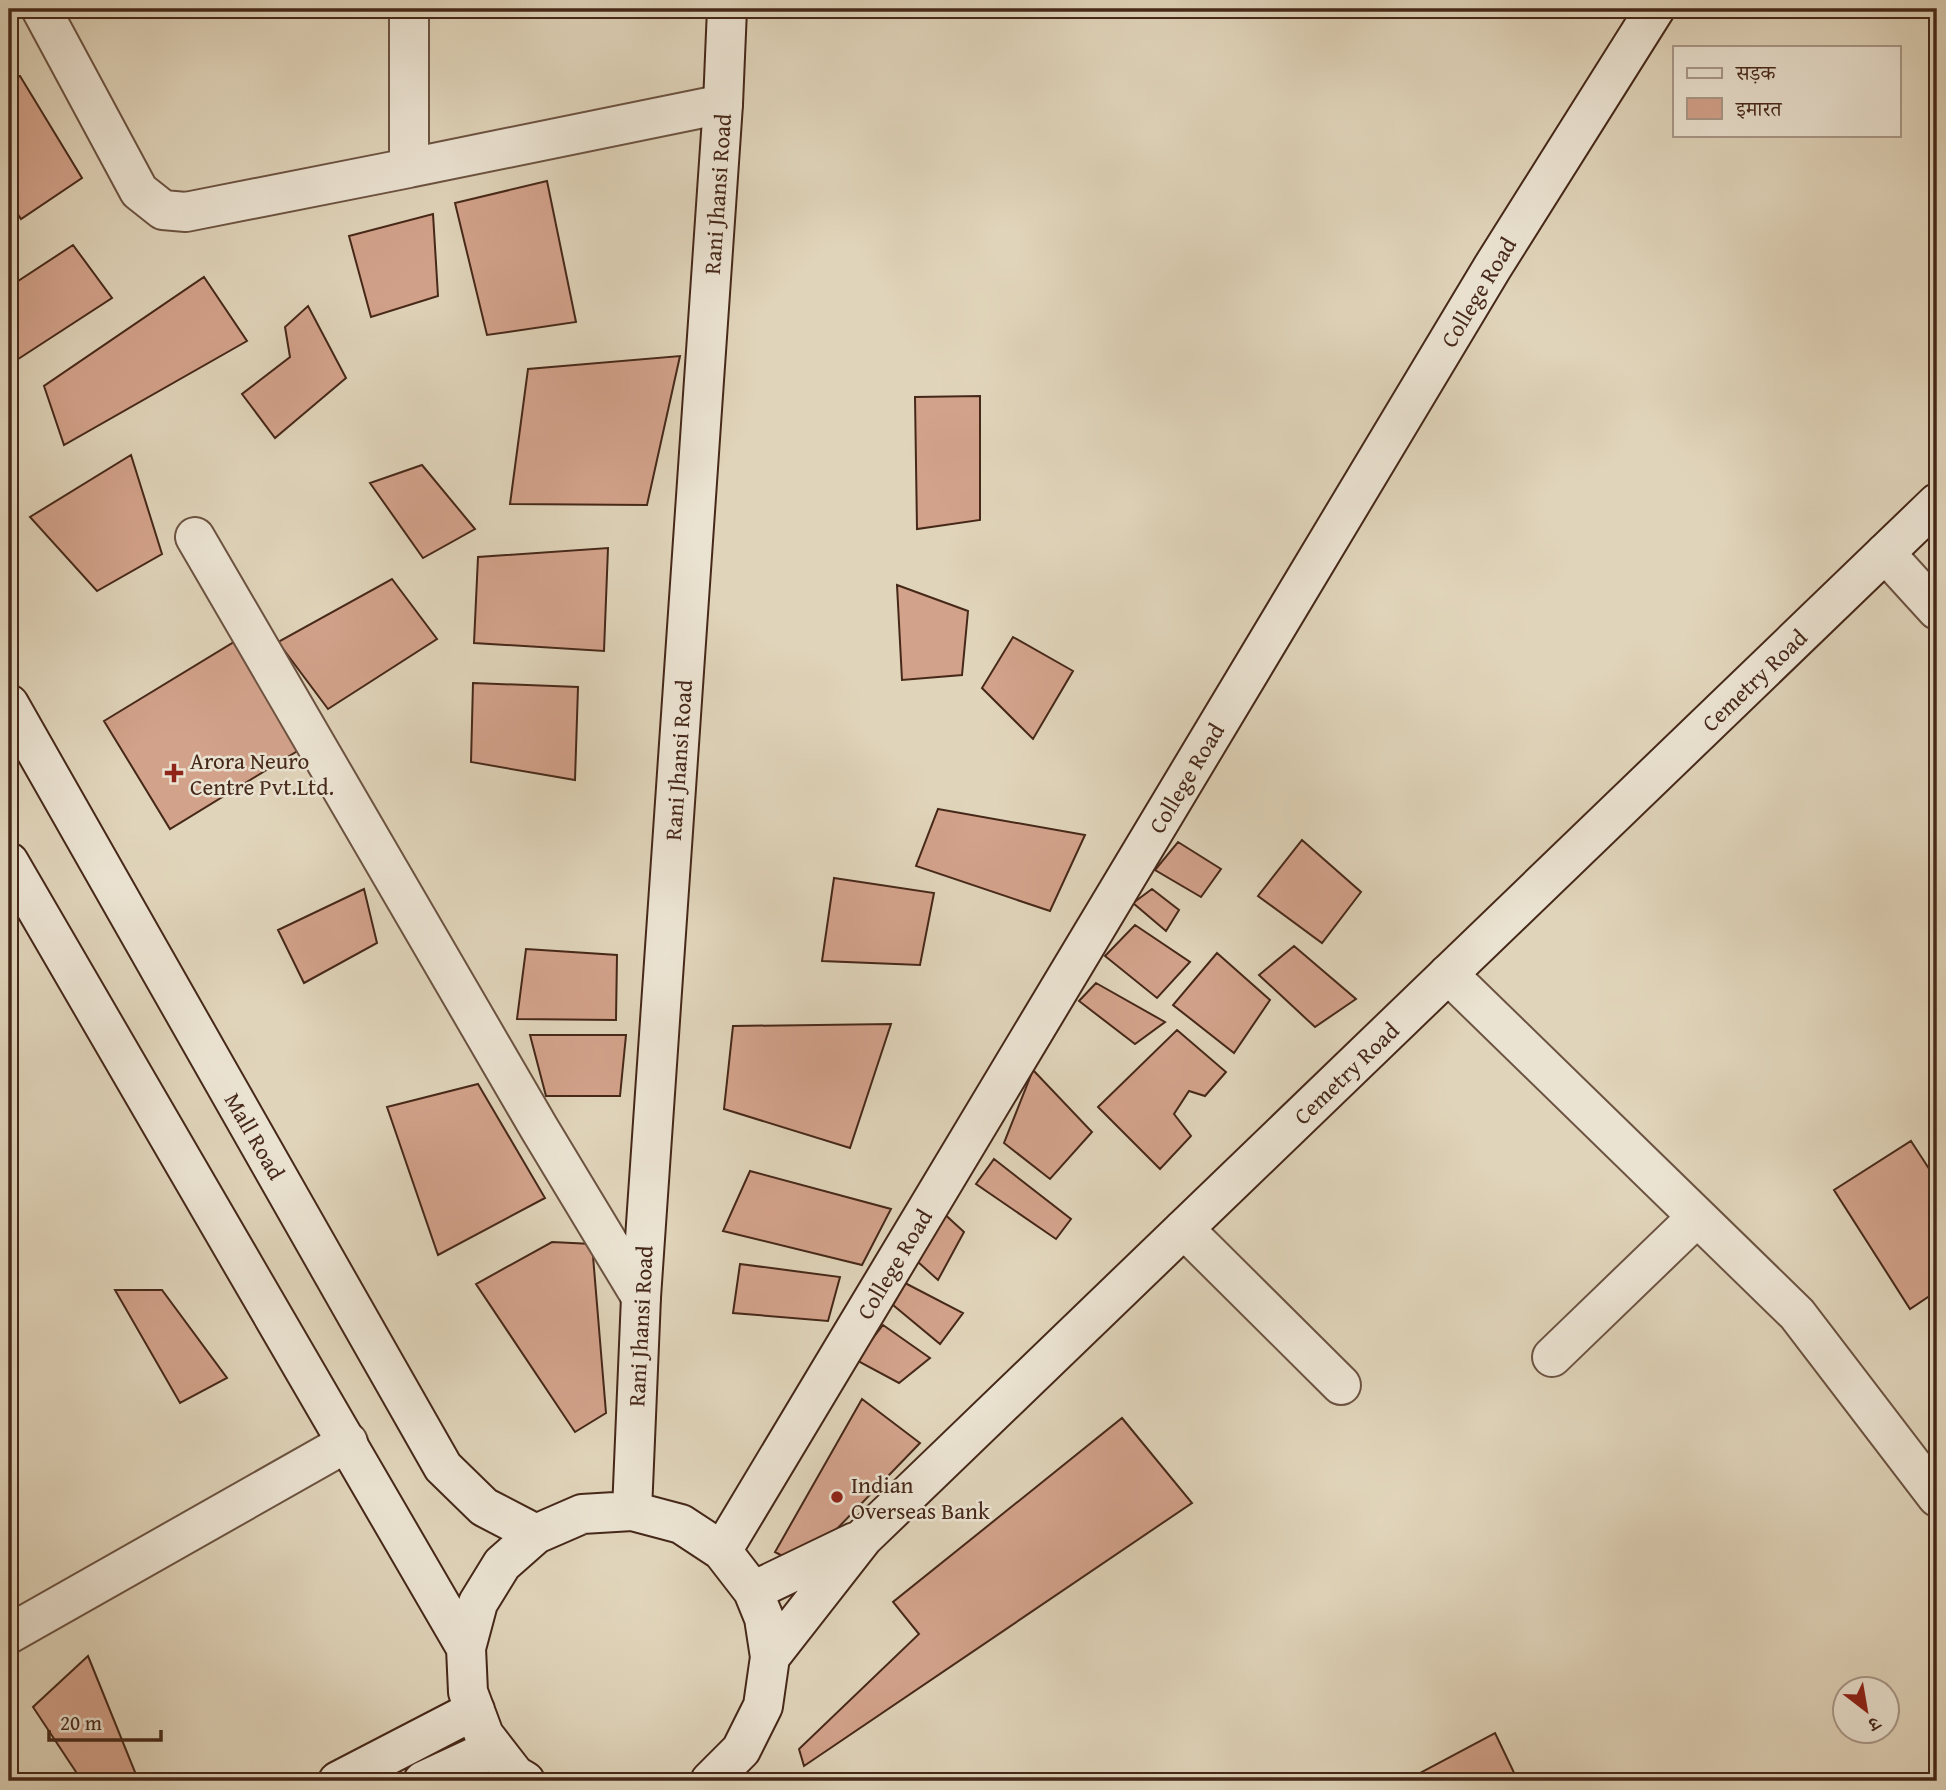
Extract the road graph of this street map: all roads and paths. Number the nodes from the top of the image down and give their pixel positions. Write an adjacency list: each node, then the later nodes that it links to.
1 (41, 9): 6 (street)
2 (409, 9): 6 (street)
3 (727, 9): 5 (street, Rani Jhansi Road)
4 (1656, 9): 24 (street, College Road)
5 (723, 104): 6 (street); 16 (street, Rani Jhansi Road)
6 (409, 168)
7 (1937, 503): 9 (street, Cemetry Road)
8 (195, 537): 16 (street)
9 (1885, 553): 10 (street); 13 (street, Cemetry Road)
10 (1937, 610)
11 (9, 704): 22 (street, Mall Road)
12 (9, 862): 19 (street)
13 (1448, 974): 14 (street); 15 (street, Cemetry Road)
14 (1697, 1217): 17 (street); 20 (street)
15 (1184, 1229): 18 (street); 23 (street, Cemetry Road)
16 (641, 1297): 21 (street, Rani Jhansi Road)
17 (1552, 1357)
18 (1341, 1385)
19 (348, 1442): 26 (street); 27 (street)
20 (1937, 1497)
21 (632, 1511): 22 (street); 24 (street)
22 (536, 1534): 27 (street)
23 (863, 1538): 25 (street); 28 (street, Cemetry Road)
24 (722, 1551): 25 (street)
25 (754, 1591): 28 (street)
26 (9, 1634)
27 (466, 1648): 29 (street)
28 (770, 1657): 34 (street)
29 (475, 1710): 30 (street); 31 (street)
30 (494, 1748): 32 (street); 33 (street)
31 (338, 1781)
32 (424, 1781)
33 (526, 1781)
34 (710, 1781)

